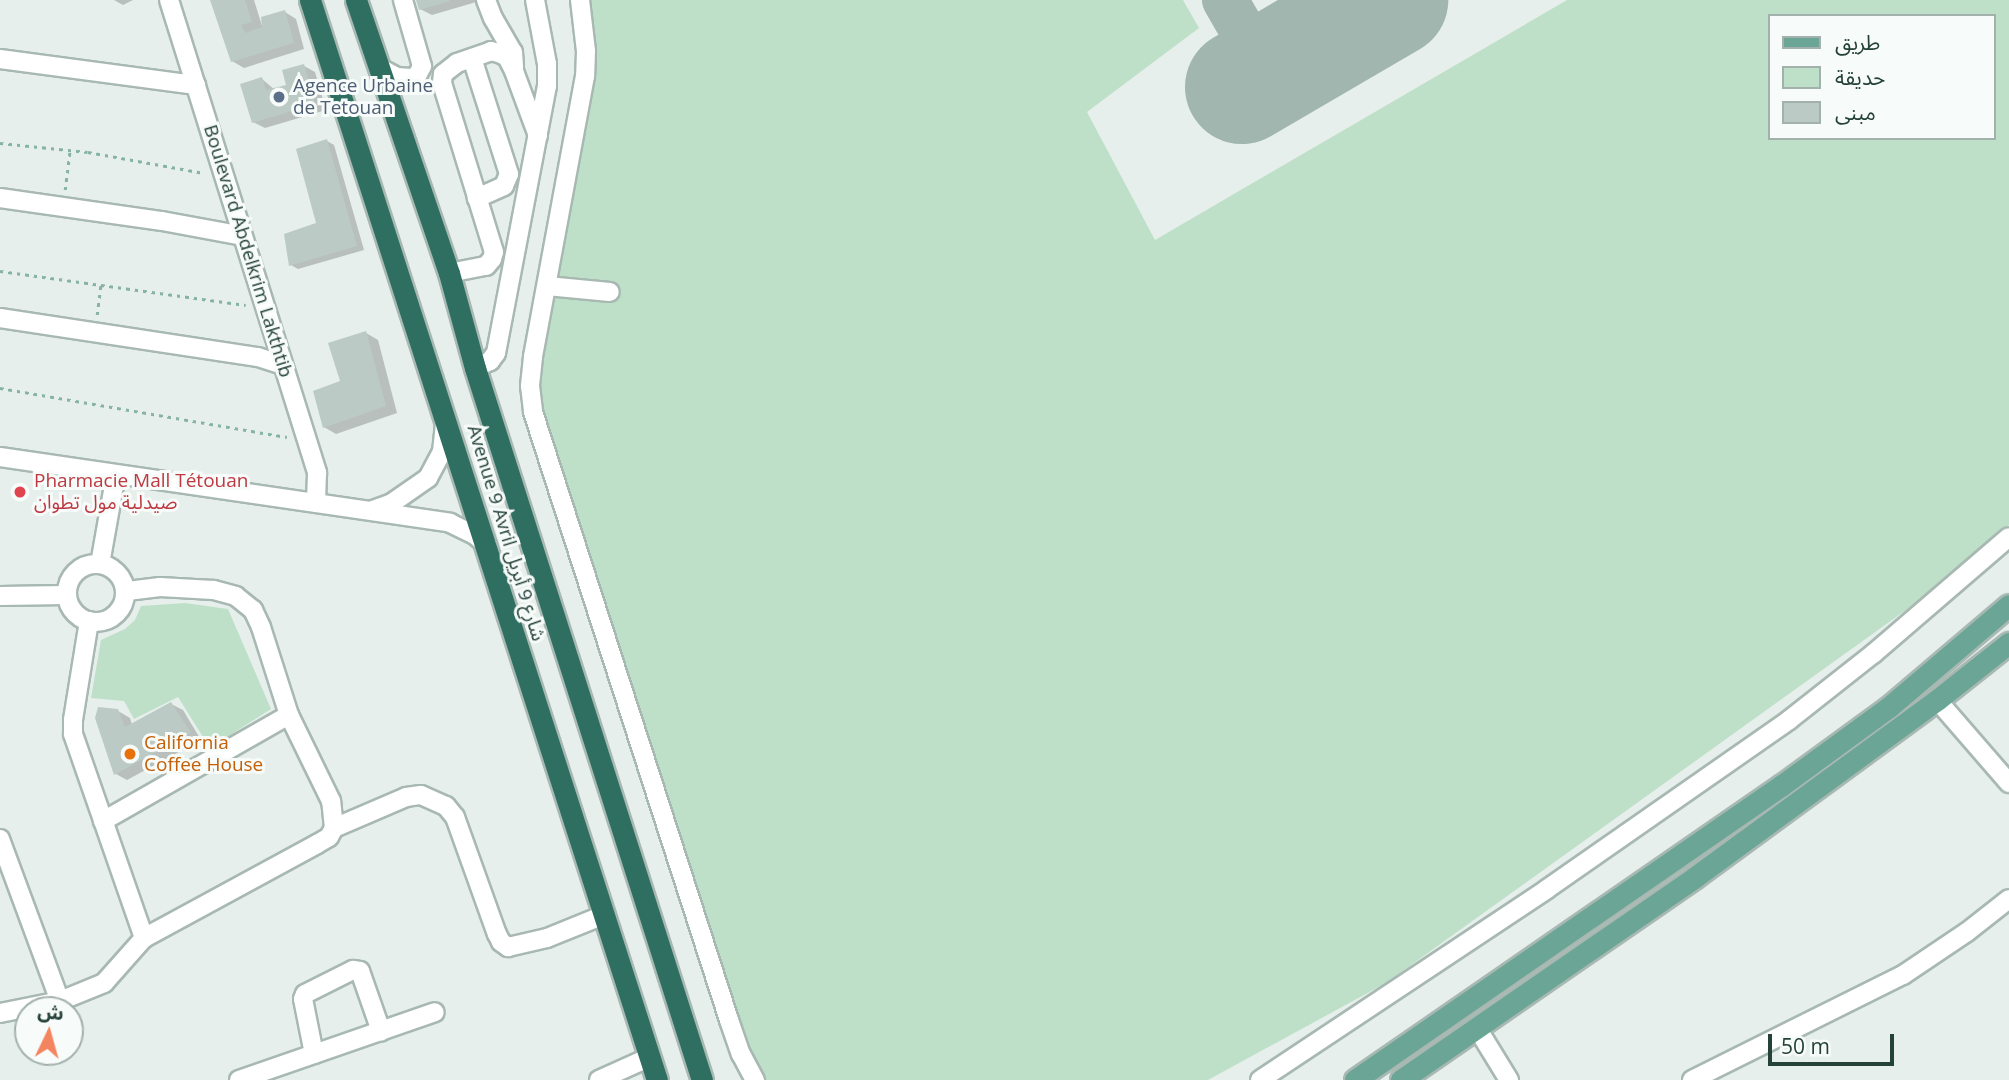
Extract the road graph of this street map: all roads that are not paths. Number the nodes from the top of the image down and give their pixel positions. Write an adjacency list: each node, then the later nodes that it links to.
1 (169, 0): 12 (street, Boulevard Abdelkrim Lakthtib)
2 (310, 0): 23 (highway, Avenue 9 Avril شارع 9 أبريل)
3 (356, 0): 10 (highway, Avenue 9 Avril شارع 9 أبريل)
4 (403, 0): 10 (street)
5 (486, 0): 11 (street)
6 (535, 0): 13 (street)
7 (580, 0): 18 (street)
8 (472, 58): 11 (street); 15 (street); 15 (street)
9 (0, 59): 12 (street)
10 (380, 68): 17 (highway, Avenue 9 Avril شارع 9 أبريل)
11 (514, 71): 13 (street)
12 (196, 85): 16 (street, Boulevard Abdelkrim Lakthtib)
13 (538, 136): 22 (street)
14 (0, 198): 16 (street)
15 (477, 198): 17 (street)
16 (243, 236): 21 (street, Boulevard Abdelkrim Lakthtib)
17 (449, 273): 22 (highway, Avenue 9 Avril شارع 9 أبريل)
18 (547, 286): 19 (street); 57 (street)
19 (610, 292)
20 (0, 318): 21 (street)
21 (283, 365): 26 (street, Boulevard Abdelkrim Lakthtib)
22 (475, 368): 56 (highway, Avenue 9 Avril شارع 9 أبريل)
23 (446, 417): 27 (street); 29 (highway, Avenue 9 Avril شارع 9 أبريل)
24 (0, 457): 25 (street)
25 (116, 474): 26 (street); 30 (street)
26 (316, 503): 27 (street)
27 (368, 511): 29 (street)
28 (2009, 537): 58 (street)
29 (487, 545): 44 (highway, Avenue 9 Avril شارع 9 أبريل)
30 (100, 564): 31 (street); 32 (street)
31 (125, 591): 35 (street); 38 (street)
32 (66, 595): 33 (street); 35 (street)
33 (0, 596)
34 (2009, 605): 59 (main road)
35 (89, 621): 40 (street)
36 (2009, 643): 37 (main road)
37 (1937, 700): 39 (street); 49 (main road)
38 (289, 715): 40 (street); 41 (street)
39 (2009, 783)
40 (103, 821): 45 (street)
41 (334, 828): 44 (street); 45 (street)
42 (0, 839): 46 (street)
43 (2009, 899): 62 (street)
44 (604, 915): 52 (highway, Avenue 9 Avril شارع 9 أبريل)
45 (144, 938): 47 (street)
46 (58, 996)
47 (72, 996)
48 (435, 1012): 50 (street)
49 (1477, 1028): 60 (main road); 61 (street)
50 (381, 1031): 51 (street); 51 (street)
51 (314, 1054): 53 (street)
52 (650, 1058): 54 (street); 55 (highway, Avenue 9 Avril شارع 9 أبريل)
53 (239, 1080)
54 (600, 1080)
55 (657, 1080)
56 (702, 1080)
57 (755, 1080)
58 (1260, 1080)
59 (1354, 1080)
60 (1401, 1080)
61 (1509, 1080)
62 (1692, 1080)

